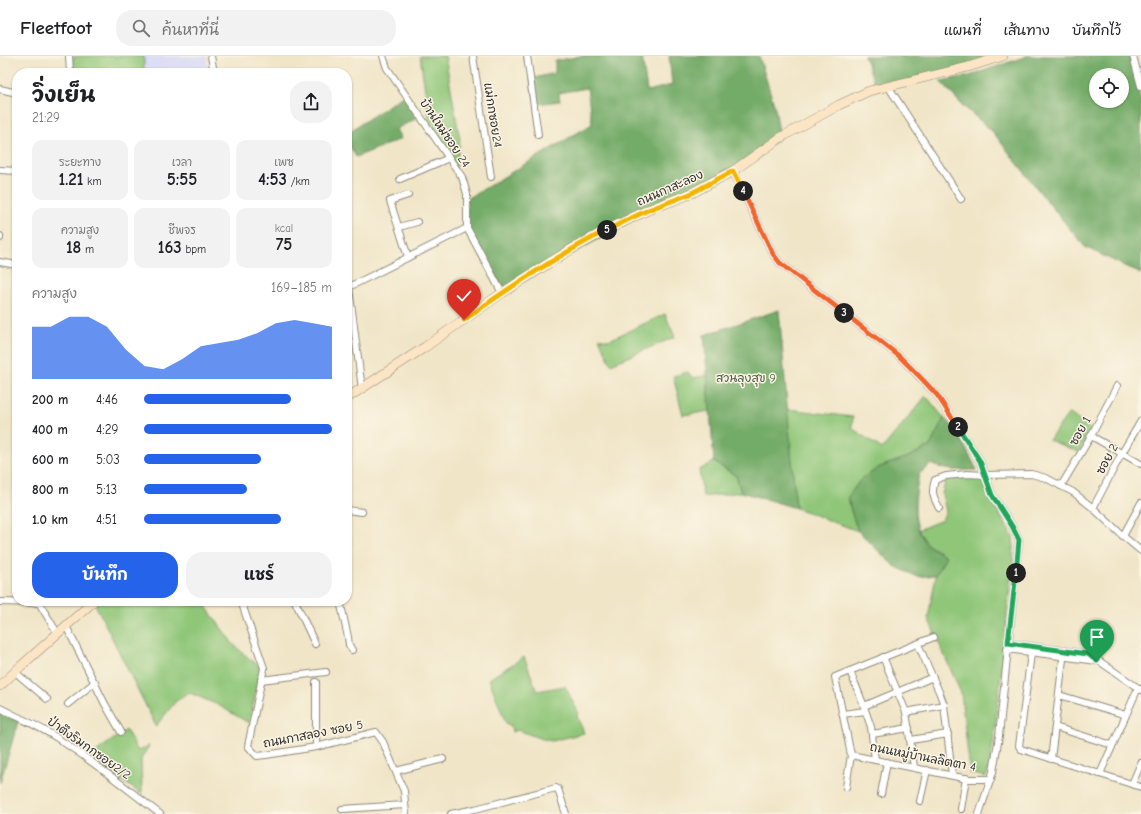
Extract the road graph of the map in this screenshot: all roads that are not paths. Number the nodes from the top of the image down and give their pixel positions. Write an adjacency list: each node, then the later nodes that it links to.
1 (69, 56): 8 (street)
2 (211, 56): 9 (street)
3 (383, 56): 15 (street, บ้านใหม่ซอย 24)
4 (473, 56): 19 (street, แม่กกซอย24)
5 (527, 56): 14 (street)
6 (1003, 56): 10 (street, ถนนกาสะลอง)
7 (1133, 56): 11 (street)
8 (70, 68)
9 (213, 68)
10 (888, 86): 18 (street, ถนนกาสะลอง); 22 (street)
11 (1141, 86)
12 (0, 89): 13 (street)
13 (12, 92)
14 (538, 135)
15 (449, 158): 20 (street); 25 (street, บ้านใหม่ซอย 24)
16 (0, 170): 17 (street)
17 (12, 171)
18 (733, 171): 30 (street, ถนนกาสะลอง); 39 (street)
19 (491, 176)
20 (400, 179)
21 (408, 195): 24 (street)
22 (961, 200)
23 (417, 222): 24 (street)
24 (399, 228): 26 (street)
25 (467, 228): 26 (street); 30 (street, บ้านใหม่ซอย 24)
26 (408, 258): 29 (street)
27 (0, 262): 28 (street)
28 (12, 264)
29 (352, 284)
30 (502, 293): 33 (street, ถนนกาสะลอง)
31 (352, 315): 33 (street)
32 (1117, 386): 36 (street, ซอย 1)
33 (362, 389): 34 (street, ถนนกาสะลอง)
34 (352, 395)
35 (1141, 421): 37 (street, ซอย 2)
36 (1091, 436): 37 (street); 40 (street, ซอย 1)
37 (1122, 453): 38 (street); 43 (street, ซอย 2)
38 (1141, 464)
39 (985, 475): 40 (street); 42 (street); 60 (street)
40 (1061, 486): 43 (street)
41 (1141, 503): 46 (street)
42 (939, 508)
43 (1093, 508): 46 (street)
44 (352, 511): 45 (street)
45 (362, 512)
46 (1123, 536): 47 (street)
47 (1141, 551)
48 (0, 602): 49 (street)
49 (12, 602)
50 (41, 606): 56 (street)
51 (88, 606): 55 (street)
52 (243, 606): 69 (street, ถนนกาสลอง ซอย 5)
53 (297, 606): 58 (street)
54 (341, 606): 62 (street)
55 (66, 626): 56 (street); 70 (street)
56 (58, 634): 66 (street)
57 (934, 637): 59 (street)
58 (315, 644)
59 (918, 644): 64 (street); 68 (street)
60 (1008, 646): 61 (street); 104 (street)
61 (1032, 649): 63 (street); 94 (street)
62 (352, 650)
63 (1064, 653): 73 (street); 75 (street)
64 (883, 657): 65 (street); 74 (street)
65 (850, 671): 80 (street); 82 (street)
66 (14, 672): 72 (street); 76 (street)
67 (326, 672): 69 (street)
68 (933, 677): 74 (street); 78 (street)
69 (261, 680): 91 (street, ถนนกาสลอง ซอย 5)
70 (94, 682): 77 (street); 86 (street)
71 (316, 682): 91 (street)
72 (0, 686)
73 (1139, 689): 83 (street)
74 (898, 691): 80 (street); 81 (street)
75 (1059, 695): 83 (street); 84 (street)
76 (47, 699)
77 (68, 704)
78 (944, 705): 81 (street); 88 (street)
79 (0, 708): 113 (street, ป่าตึงริมกกซอย2/2)
80 (865, 708): 82 (street); 87 (street)
81 (906, 712): 85 (street)
82 (843, 714): 92 (street)
83 (1126, 715): 90 (street)
84 (1055, 727): 90 (street); 94 (street)
85 (908, 728): 87 (street); 89 (street)
86 (121, 732)
87 (872, 734): 95 (street)
88 (948, 734): 89 (street); 102 (street)
89 (910, 740): 98 (street)
90 (1112, 745): 101 (street)
91 (316, 747): 100 (street, ถนนกาสลอง ซอย 5)
92 (851, 755): 95 (street, ถนนหมู่บ้านลลิตตา 4); 106 (street)
93 (443, 759): 100 (street)
94 (1051, 759): 101 (street)
95 (875, 760): 96 (street, ถนนหมู่บ้านลลิตตา 4)
96 (887, 762): 98 (street, ถนนหมู่บ้านลลิตตา 4); 108 (street)
97 (1141, 763): 105 (street)
98 (914, 767): 99 (street, ถนนหมู่บ้านลลิตตา 4)
99 (927, 770): 102 (street, ถนนหมู่บ้านลลิตตา 4); 109 (street)
100 (396, 771): 110 (street, ถนนกาสลอง ซอย 5)
101 (1100, 774): 105 (street)
102 (952, 775): 103 (street, ถนนหมู่บ้านลลิตตา 4)
103 (966, 778): 104 (street, ถนนหมู่บ้านลลิตตา 4); 112 (street)
104 (991, 779): 117 (street)
105 (1132, 784): 107 (street)
106 (846, 787)
107 (1141, 787)
108 (881, 794)
109 (920, 801)
110 (405, 805): 111 (street); 114 (street, ถนนกาสลอง ซอย 5)
111 (342, 809)
112 (961, 809)
113 (160, 814)
114 (406, 814)
115 (452, 814): 116 (street)
116 (566, 814)
117 (979, 814)

